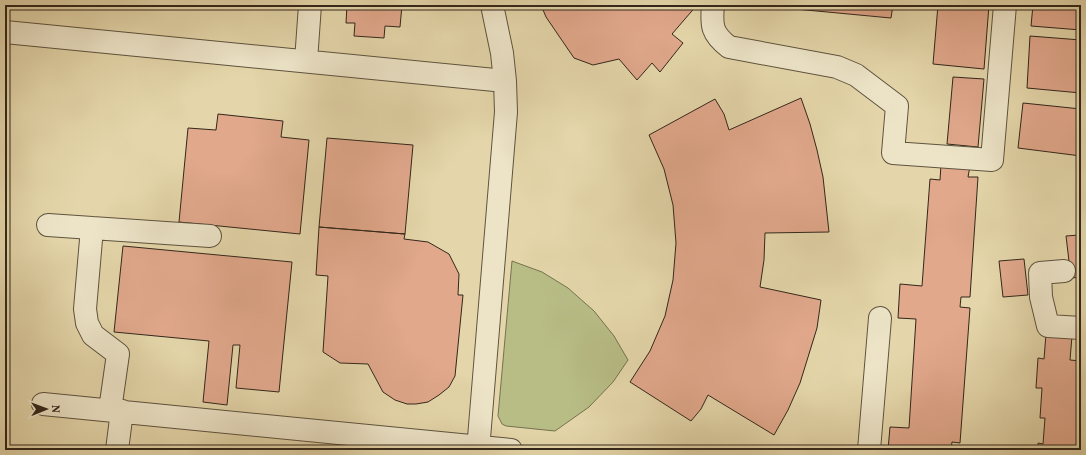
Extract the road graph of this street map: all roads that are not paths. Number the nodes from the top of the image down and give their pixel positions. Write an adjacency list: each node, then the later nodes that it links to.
1 (310, 5): 6 (lane)
2 (492, 5): 7 (lane)
3 (713, 5): 4 (lane)
4 (1005, 5)
5 (5, 32): 6 (lane)
6 (306, 61): 7 (lane)
7 (505, 81): 16 (lane)
8 (48, 225): 9 (lane)
9 (92, 228): 10 (lane); 15 (lane)
10 (210, 236)
11 (1064, 271): 13 (lane)
12 (880, 318): 19 (lane)
13 (1076, 328)
14 (43, 404): 15 (lane)
15 (116, 410): 16 (lane); 17 (lane)
16 (477, 448): 18 (lane)
17 (117, 450)
18 (511, 450)
19 (869, 450)

